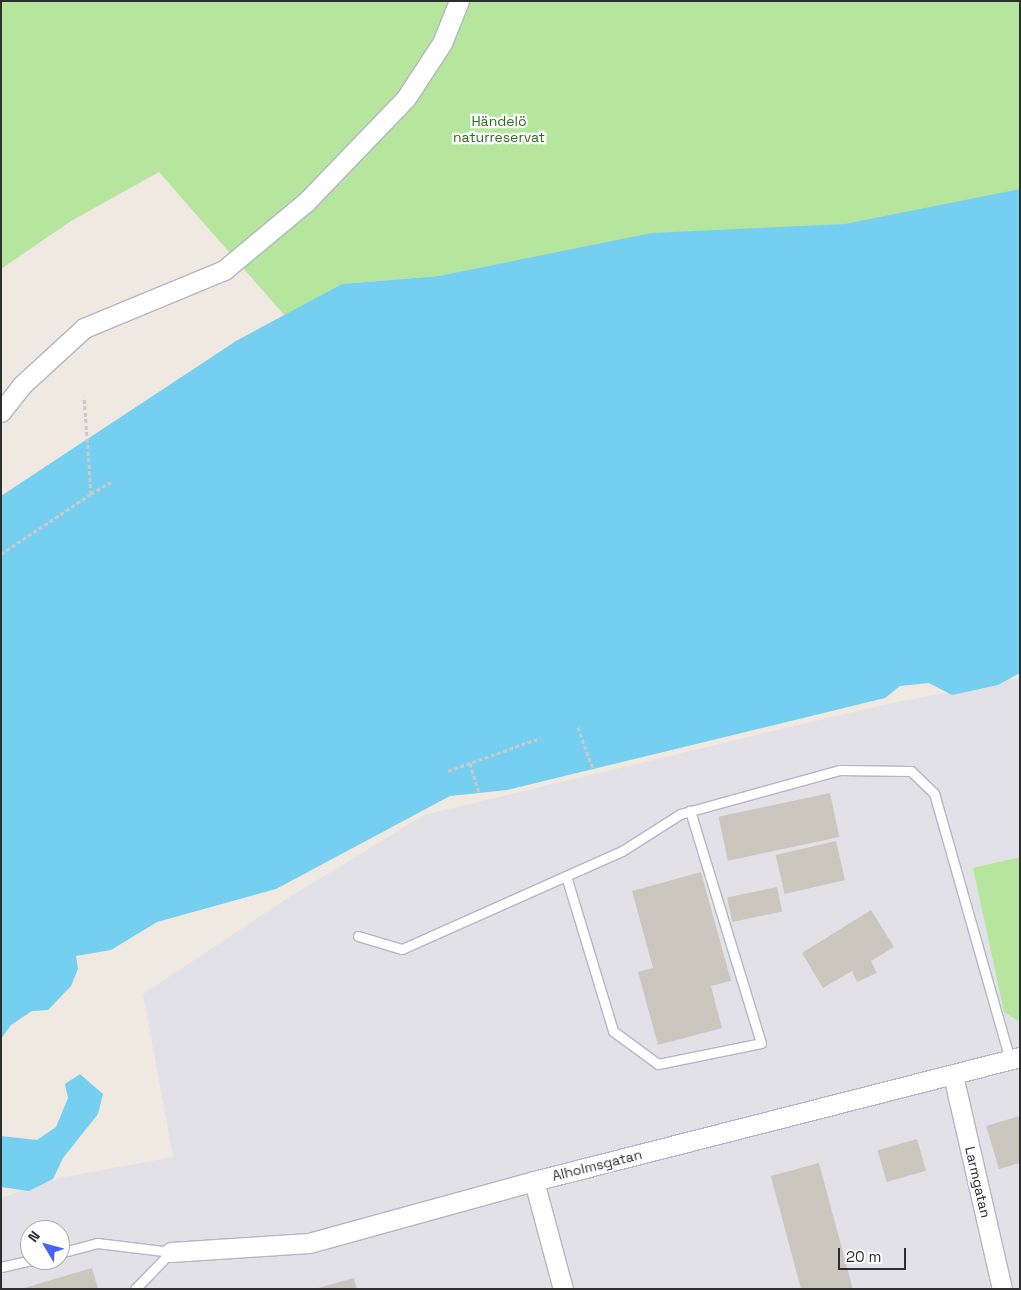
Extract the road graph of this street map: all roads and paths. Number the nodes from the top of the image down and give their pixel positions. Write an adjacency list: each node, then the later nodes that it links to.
1 (459, 1): 3 (street)
2 (84, 396): 5 (path)
3 (1, 412)
4 (111, 482): 5 (path)
5 (92, 494): 6 (path)
6 (1, 554)
7 (578, 727): 10 (path)
8 (540, 738): 9 (path)
9 (470, 763): 11 (path); 12 (path)
10 (593, 769)
11 (448, 771)
12 (479, 793)
13 (690, 811): 14 (lane); 14 (lane); 16 (lane)
14 (566, 876): 15 (lane)
15 (358, 936)
16 (1015, 1058): 17 (street, Alholmsgatan)
17 (952, 1075): 18 (street, Alholmsgatan); 25 (street, Larmgatan)
18 (534, 1181): 20 (street, Alholmsgatan); 24 (street)
19 (70, 1250): 20 (lane)
20 (171, 1252): 23 (lane)
21 (20, 1262): 22 (lane)
22 (1, 1267)
23 (135, 1289)
24 (563, 1289)
25 (1002, 1289)

